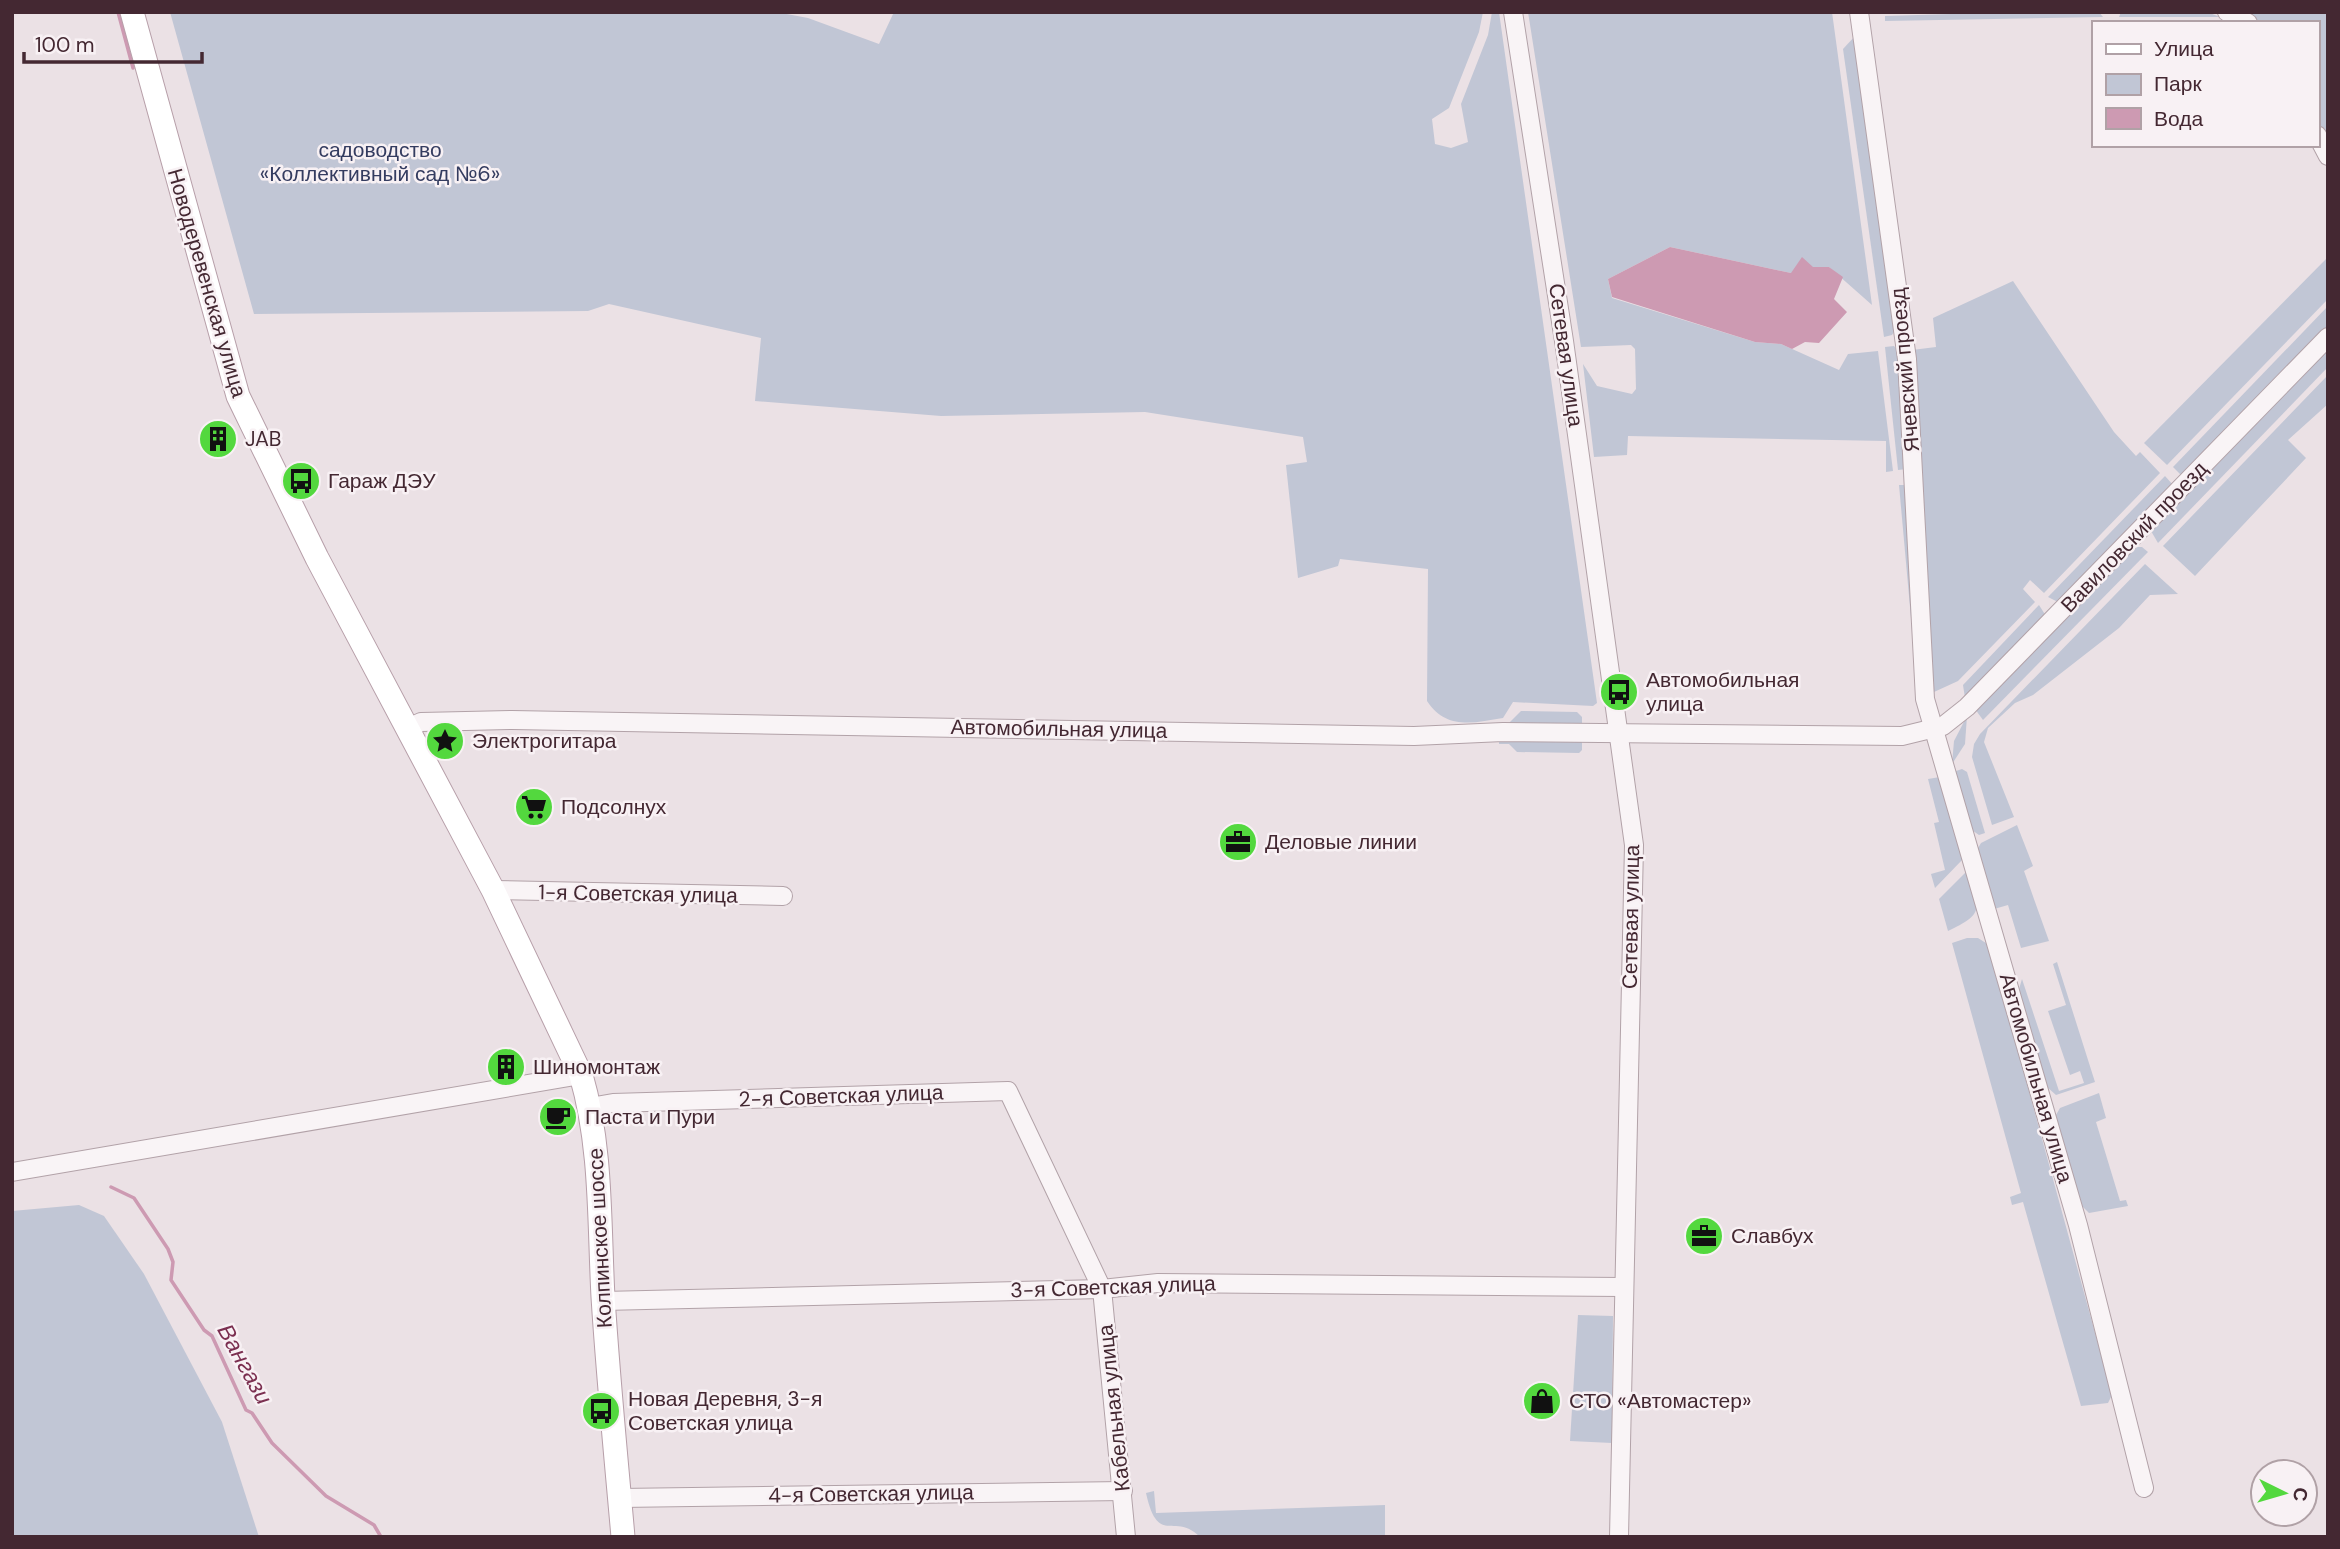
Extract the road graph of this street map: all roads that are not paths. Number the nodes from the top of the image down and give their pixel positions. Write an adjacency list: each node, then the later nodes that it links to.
1 (132, 12): 9 (main road, Новодеревенская улица)
2 (1513, 12): 11 (street, Сетевая улица)
3 (1859, 12): 10 (street, Ячевский проезд)
4 (2227, 12): 5 (street)
5 (2244, 21)
6 (2319, 139): 7 (street)
7 (2328, 156)
8 (2328, 337): 10 (street, Вавиловский проезд)
9 (406, 729): 11 (street, Автомобильная улица); 12 (main road, Колпинское шоссе)
10 (1933, 729): 11 (street, Автомобильная улица); 21 (street, Автомобильная улица)
11 (1618, 734): 18 (street, Сетевая улица)
12 (492, 890): 13 (street, 1-я Советская улица); 14 (main road, Колпинское шоссе)
13 (783, 896)
14 (581, 1075): 16 (main road, Колпинское шоссе); 17 (street)
15 (1008, 1091): 16 (street, 2-я Советская улица); 19 (street, Кабельная улица)
16 (590, 1107): 20 (main road, Колпинское шоссе)
17 (12, 1172)
18 (1623, 1287): 19 (street, 3-я Советская улица); 26 (street, Сетевая улица)
19 (1102, 1289): 20 (street, 3-я Советская улица); 22 (street, Кабельная улица)
20 (603, 1301): 23 (main road, Колпинское шоссе)
21 (2144, 1488)
22 (1123, 1491): 23 (street, 4-я Советская улица); 25 (street, Кабельная улица)
23 (620, 1498): 24 (main road, Колпинское шоссе)
24 (623, 1537)
25 (1126, 1537)
26 (1619, 1537)

